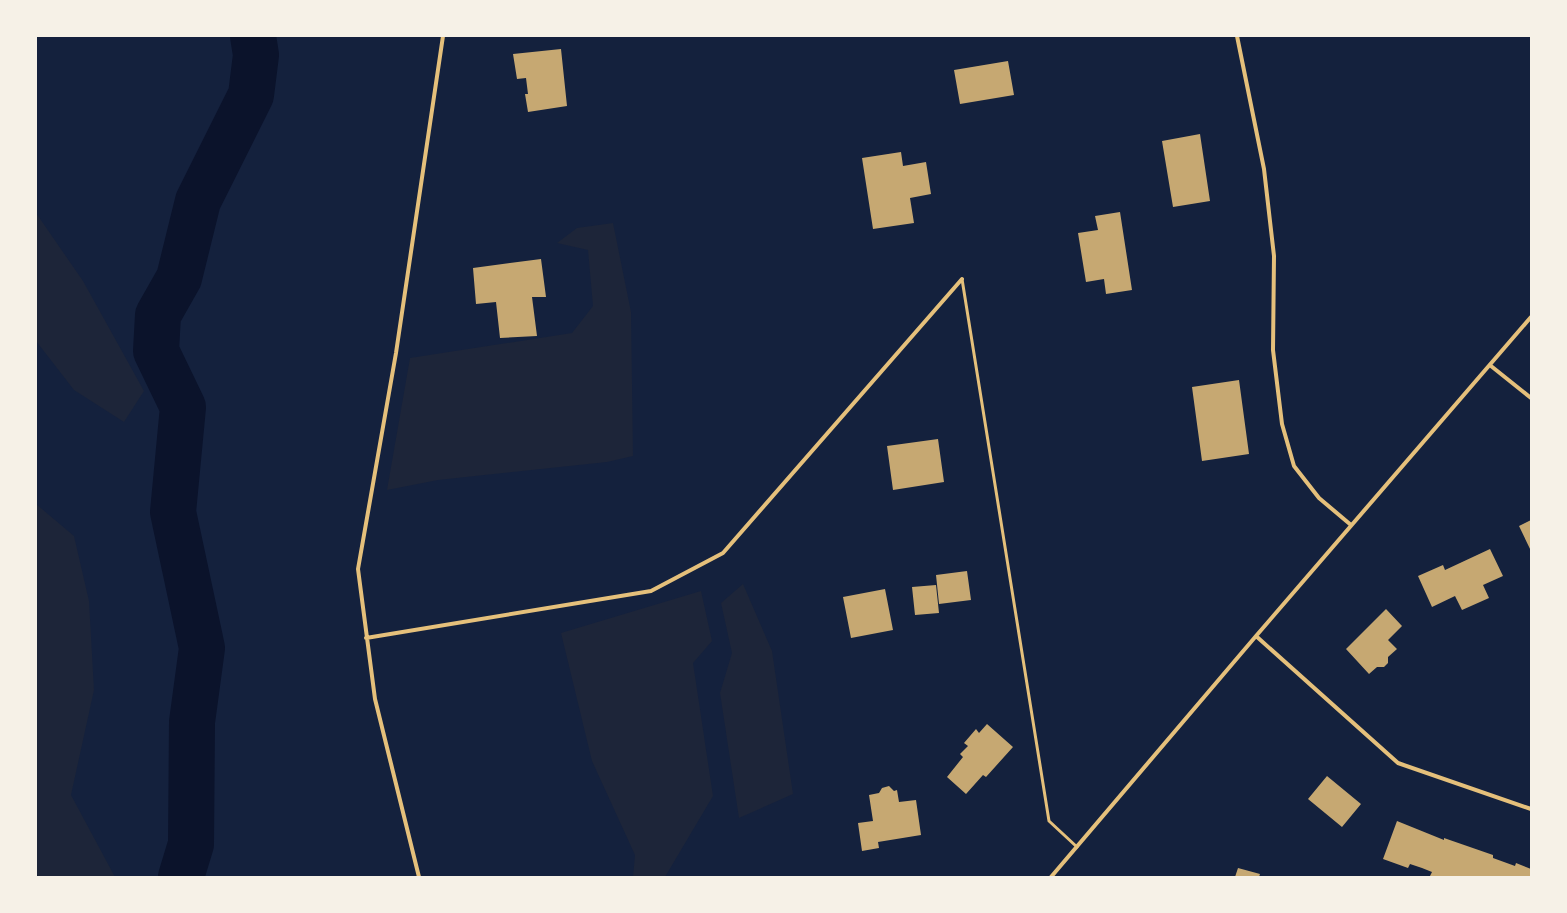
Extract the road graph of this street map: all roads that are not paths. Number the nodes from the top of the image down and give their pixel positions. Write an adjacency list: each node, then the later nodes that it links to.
1 (443, 36): 9 (street)
2 (1237, 36): 7 (street)
3 (962, 278): 9 (street); 11 (lane)
4 (1531, 318): 5 (street)
5 (1491, 366): 6 (street); 7 (street)
6 (1531, 398)
7 (1352, 526): 8 (street)
8 (1256, 636): 10 (street); 11 (street)
9 (366, 638): 12 (street)
10 (1531, 809)
11 (1077, 847): 13 (street)
12 (418, 877)
13 (1051, 877)

